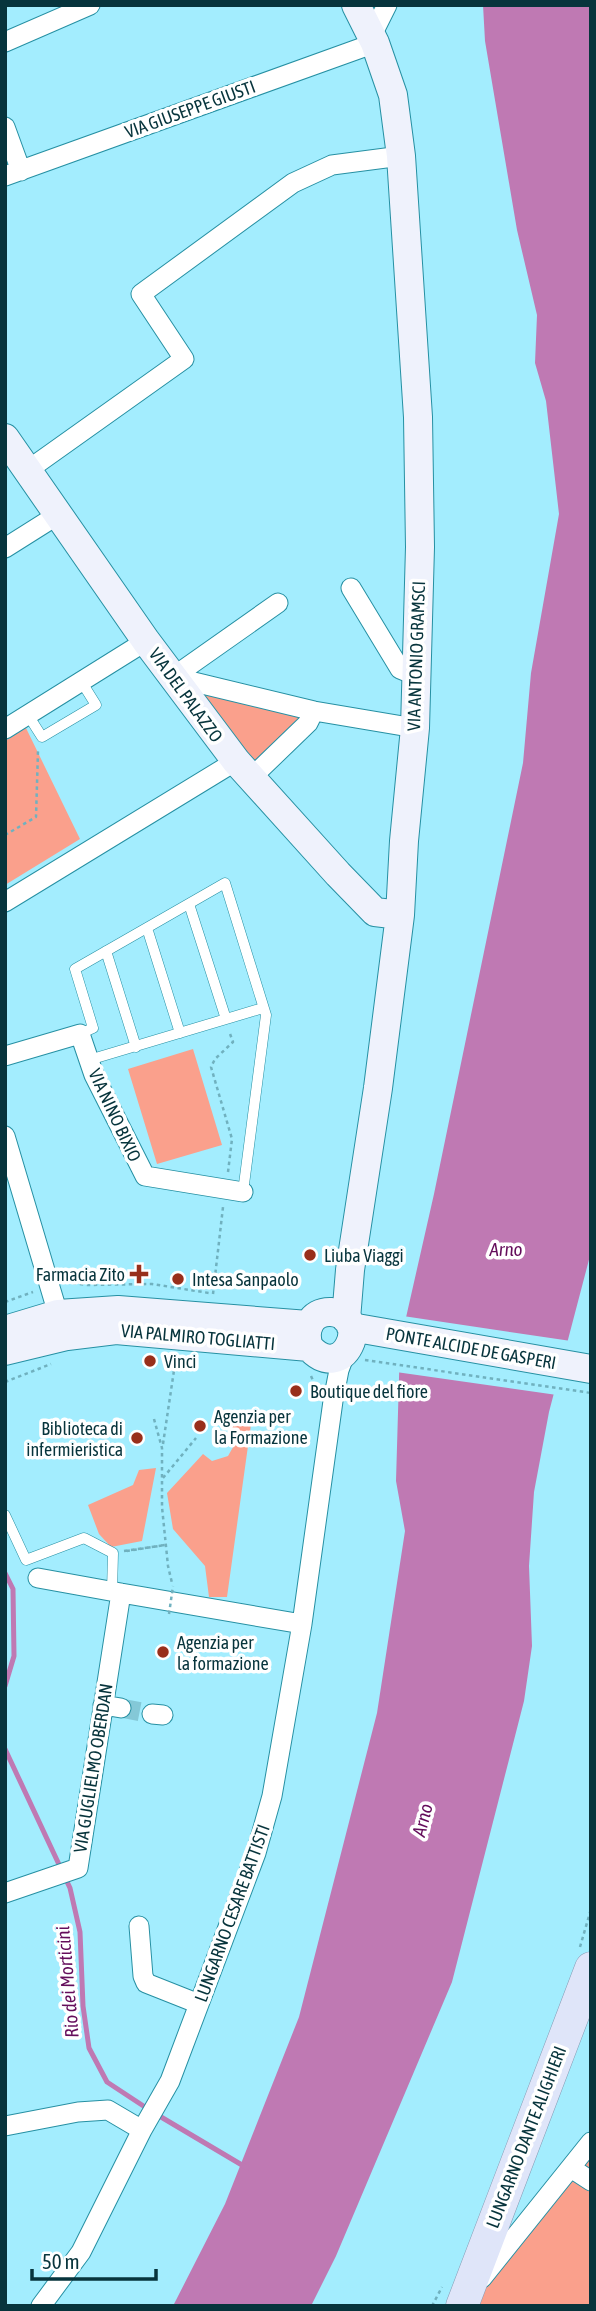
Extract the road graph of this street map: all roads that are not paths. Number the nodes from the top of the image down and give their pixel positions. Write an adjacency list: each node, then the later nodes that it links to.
1 (90, 5): 5 (street)
2 (356, 5): 4 (main road, VIA ANTONIO GRAMSCI)
3 (387, 5): 4 (street)
4 (373, 39): 7 (main road, VIA ANTONIO GRAMSCI); 8 (street, VIA GIUSEPPE GIUSTI)
5 (5, 42)
6 (5, 127): 8 (street)
7 (401, 156): 10 (street); 16 (main road, VIA ANTONIO GRAMSCI)
8 (13, 174)
9 (5, 438): 10 (main road, VIA DEL PALAZZO)
10 (28, 470): 11 (main road, VIA DEL PALAZZO)
11 (60, 514): 12 (street); 15 (main road, VIA DEL PALAZZO)
12 (5, 548)
13 (351, 588): 16 (street)
14 (278, 603): 17 (street)
15 (146, 641): 17 (main road, VIA DEL PALAZZO); 18 (street)
16 (417, 676): 22 (main road, VIA ANTONIO GRAMSCI)
17 (173, 677): 19 (street); 23 (main road, VIA DEL PALAZZO)
18 (81, 681): 20 (street); 20 (lane)
19 (314, 711): 22 (street); 23 (street)
20 (28, 715): 21 (street)
21 (5, 729)
22 (415, 729): 26 (main road, VIA ANTONIO GRAMSCI)
23 (243, 770): 24 (street); 26 (main road, VIA DEL PALAZZO)
24 (5, 902)
25 (189, 904): 27 (lane); 29 (lane); 30 (lane)
26 (400, 915): 40 (main road, VIA ANTONIO GRAMSCI)
27 (147, 928): 28 (lane); 31 (lane)
28 (106, 951): 32 (lane); 33 (lane)
29 (263, 1008): 30 (lane); 37 (lane)
30 (226, 1019): 31 (lane)
31 (180, 1033): 33 (lane)
32 (80, 1034): 34 (street); 35 (street, VIA NINO BIXIO)
33 (136, 1047): 35 (lane)
34 (5, 1056)
35 (89, 1060): 37 (street, VIA NINO BIXIO)
36 (5, 1136): 38 (street)
37 (234, 1190)
38 (58, 1314): 39 (main road, VIA PALMIRO TOGLIATTI); 40 (main road, VIA PALMIRO TOGLIATTI)
39 (5, 1330)
40 (342, 1338): 41 (main road, VIA PALMIRO TOGLIATTI); 42 (main road, PONTE ALCIDE DE GASPERI); 43 (main road, PONTE ALCIDE DE GASPERI); 47 (street, LUNGARNO CESARE BATTISTI)
41 (5, 1351)
42 (591, 1369)
43 (591, 1382)
44 (5, 1515): 46 (lane)
45 (38, 1578): 46 (street)
46 (116, 1592): 47 (street); 48 (street, VIA GUGLIELMO OBERDAN)
47 (302, 1624): 51 (street, LUNGARNO CESARE BATTISTI)
48 (5, 1893)
49 (139, 1926): 51 (street)
50 (591, 1968): 57 (main road, LUNGARNO DANTE ALIGHIERI)
51 (199, 2004): 53 (street, LUNGARNO CESARE BATTISTI)
52 (5, 2126): 53 (street)
53 (144, 2127): 58 (street, LUNGARNO CESARE BATTISTI)
54 (591, 2142): 55 (street)
55 (571, 2168): 56 (street); 57 (street)
56 (591, 2181)
57 (465, 2301)
58 (41, 2306)

